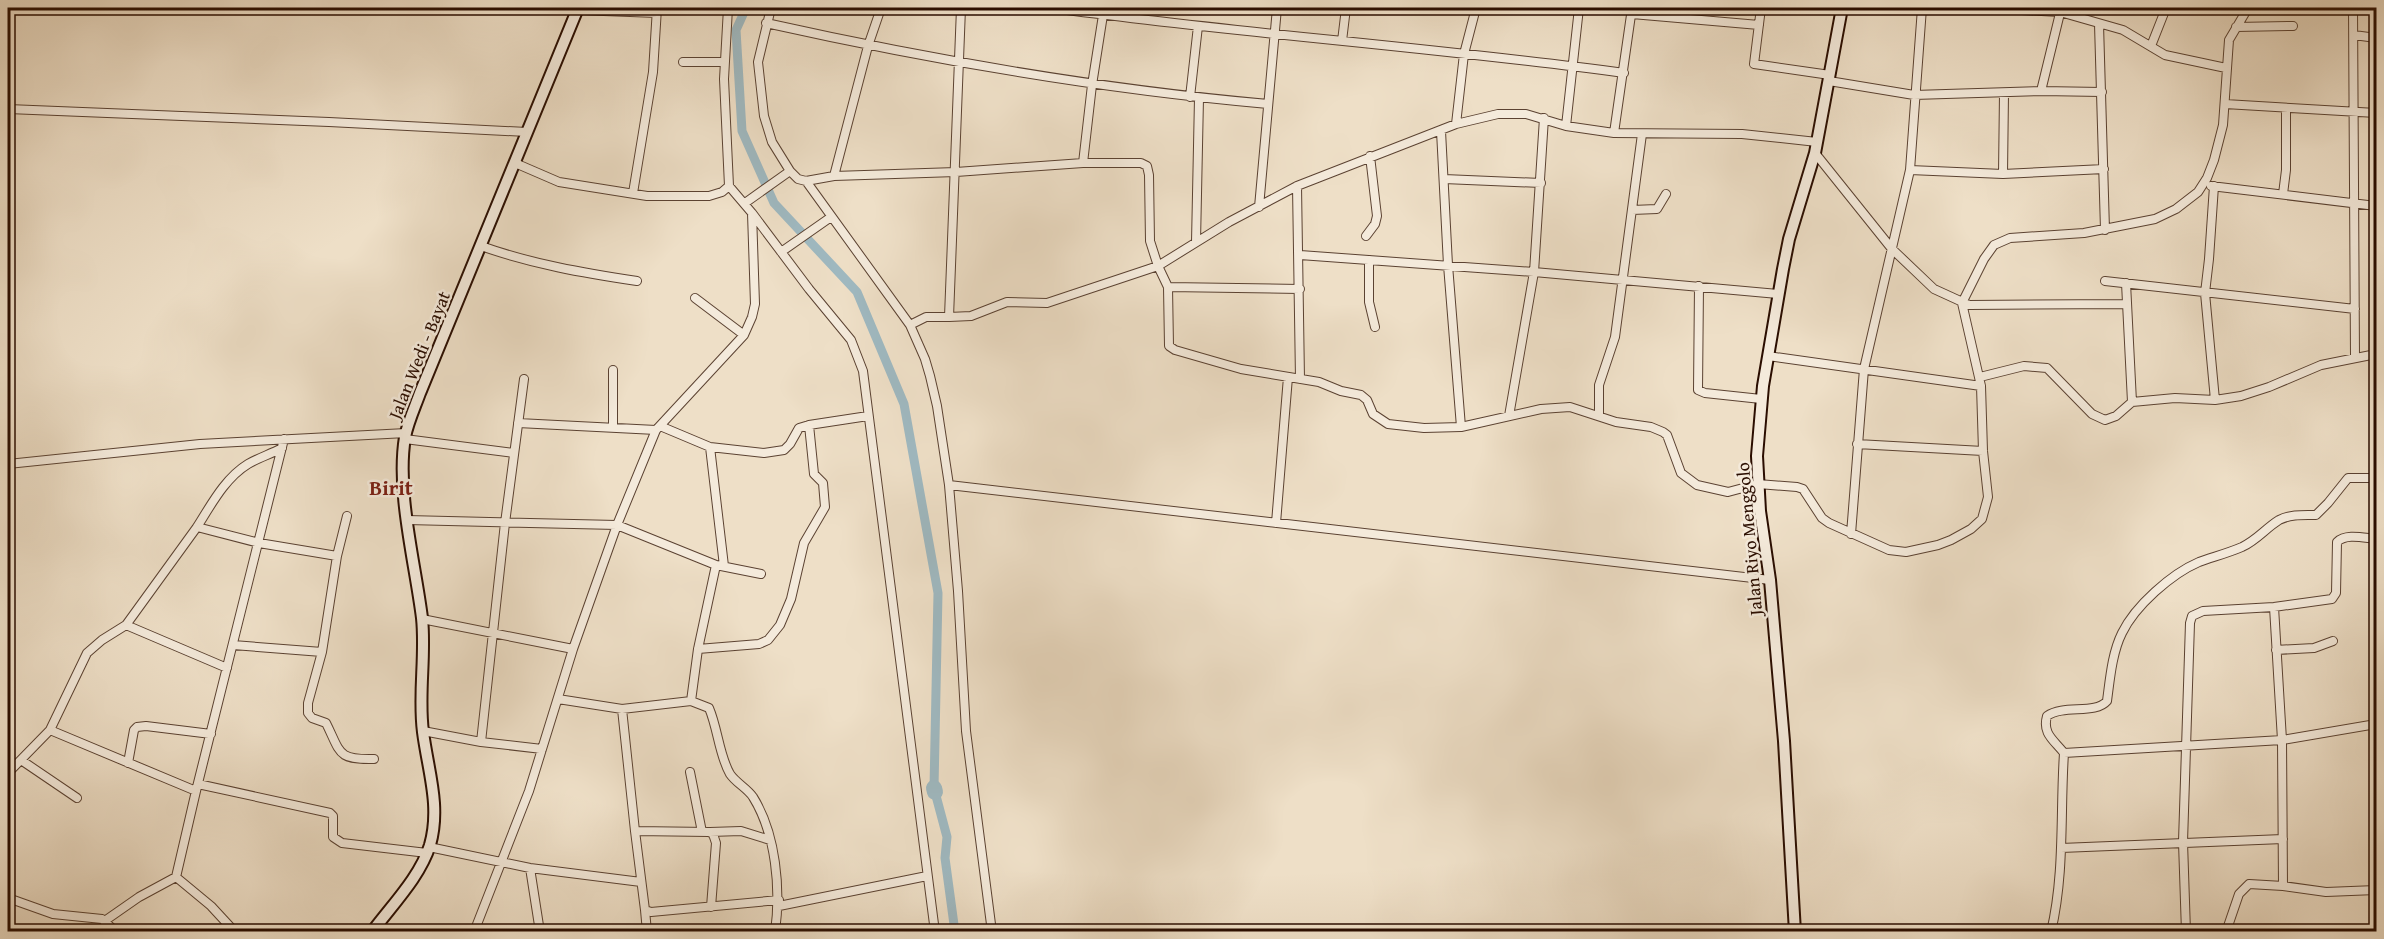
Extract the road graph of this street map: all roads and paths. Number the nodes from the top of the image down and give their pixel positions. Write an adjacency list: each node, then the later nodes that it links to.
1 (728, 8): 38 (street)
2 (771, 8): 23 (street)
3 (881, 8): 33 (street)
4 (961, 8): 36 (street)
5 (1052, 8): 19 (street)
6 (1277, 8): 29 (street)
7 (1346, 8): 32 (street)
8 (1476, 8): 35 (street)
9 (1579, 8): 39 (street)
10 (1761, 8): 25 (street)
11 (1842, 8): 42 (main road, Jalan Riyo Menggolo)
12 (1922, 8): 47 (street)
13 (2017, 8): 20 (street)
14 (2166, 8): 34 (street)
15 (2248, 8): 28 (street)
16 (2353, 8): 30 (street)
17 (578, 9): 18 (street); 60 (main road, Jalan Wedi - Bayat)
18 (657, 10): 80 (street)
19 (1091, 10): 22 (street)
20 (2061, 10): 24 (street); 44 (street)
21 (1632, 11): 25 (street); 41 (street)
22 (1103, 15): 26 (street); 43 (street)
23 (766, 22): 33 (street); 70 (street)
24 (2099, 24): 34 (street); 45 (street)
25 (1759, 25): 42 (street)
26 (1198, 26): 29 (street); 48 (street)
27 (2293, 26): 28 (street)
28 (2236, 27): 40 (street)
29 (1274, 34): 32 (street); 50 (street)
30 (2354, 36): 31 (street); 54 (street)
31 (2376, 38)
32 (1342, 41): 35 (street)
33 (868, 46): 36 (street); 72 (street)
34 (2151, 46): 40 (street)
35 (1464, 54): 39 (street); 57 (street)
36 (958, 61): 43 (street); 69 (street)
37 (683, 62): 38 (street)
38 (724, 62): 77 (street)
39 (1572, 66): 41 (street); 58 (street)
40 (2226, 68): 51 (street)
41 (1624, 73): 61 (street)
42 (1829, 78): 47 (street); 63 (main road, Jalan Riyo Menggolo)
43 (1092, 85): 48 (street); 66 (street)
44 (2041, 92): 45 (street); 46 (street)
45 (2102, 92): 67 (street)
46 (2004, 93): 47 (street); 71 (street)
47 (1914, 95): 68 (street)
48 (1190, 97): 49 (street)
49 (1199, 98): 50 (street); 92 (street)
50 (1268, 104): 86 (street)
51 (2225, 104): 53 (street); 76 (street)
52 (8, 109): 60 (street)
53 (2286, 109): 54 (street); 82 (street)
54 (2354, 112): 55 (street); 84 (street)
55 (2376, 113)
56 (1544, 118): 57 (street); 58 (street); 75 (street)
57 (1456, 124): 59 (street)
58 (1566, 126): 61 (street)
59 (1441, 131): 64 (street); 73 (street)
60 (527, 132): 65 (main road, Jalan Wedi - Bayat)
61 (1614, 133): 62 (street)
62 (1642, 134): 63 (street); 87 (street)
63 (1816, 148): 94 (street); 109 (main road, Jalan Riyo Menggolo)
64 (1370, 156): 78 (street); 91 (street)
65 (515, 163): 80 (street); 93 (main road, Jalan Wedi - Bayat)
66 (1083, 163): 69 (street); 99 (street)
67 (2104, 169): 71 (street); 90 (street)
68 (1910, 170): 71 (street); 94 (street)
69 (956, 172): 72 (street); 114 (street)
70 (787, 174): 74 (street); 83 (street)
71 (2002, 174)
72 (834, 176): 74 (street)
73 (1444, 178): 75 (street); 98 (street)
74 (806, 181): 89 (street)
75 (1541, 183): 100 (street)
76 (2204, 185): 79 (street); 90 (street)
77 (729, 186): 80 (street); 83 (street)
78 (1297, 186): 86 (street); 96 (street)
79 (2214, 186): 82 (street); 108 (street)
80 (633, 193)
81 (1666, 194): 87 (street)
82 (2283, 194): 84 (street)
83 (747, 201): 88 (street)
84 (2354, 203): 85 (street); 113 (street)
85 (2376, 206)
86 (1259, 207): 92 (street)
87 (1632, 210): 101 (street)
88 (752, 213): 95 (street); 117 (street)
89 (829, 218): 95 (street); 115 (street)
90 (2105, 230): 111 (street)
91 (1366, 236)
92 (1196, 242): 99 (street)
93 (481, 246): 102 (street); 139 (main road, Jalan Wedi - Bayat)
94 (1892, 249): 111 (street); 121 (street)
95 (782, 250): 131 (street)
96 (1300, 255): 97 (street); 107 (street)
97 (1369, 260): 98 (street); 116 (street)
98 (1448, 265): 100 (street); 137 (street)
99 (1158, 266): 106 (street); 114 (street)
100 (1534, 272): 101 (street); 132 (street)
101 (1624, 280): 105 (street); 133 (street)
102 (637, 281)
103 (2105, 281): 104 (street)
104 (2126, 283): 108 (street); 112 (street)
105 (1699, 286): 109 (street); 128 (street)
106 (1168, 288): 107 (street); 123 (street)
107 (1300, 289): 126 (street)
108 (2205, 293): 113 (street); 129 (street)
109 (1778, 294): 119 (main road, Jalan Riyo Menggolo)
110 (695, 298): 117 (street)
111 (1963, 301): 112 (street); 124 (street)
112 (2127, 304): 130 (street)
113 (2355, 309): 120 (street)
114 (949, 316): 115 (street)
115 (910, 325): 149 (street)
116 (1375, 327)
117 (744, 335): 138 (street)
118 (2376, 354): 120 (street)
119 (1768, 356): 121 (street); 128 (main road, Jalan Riyo Menggolo)
120 (2355, 358): 129 (street)
121 (1864, 369): 127 (street); 141 (street)
122 (613, 370): 136 (street)
123 (1288, 377): 126 (street); 152 (street)
124 (1980, 377): 127 (street); 130 (street)
125 (524, 379): 134 (street)
126 (1300, 379): 137 (street)
127 (1981, 386): 144 (street)
128 (1761, 399): 148 (main road, Jalan Riyo Menggolo)
129 (2215, 400): 130 (street)
130 (2132, 402)
131 (868, 416): 135 (street); 202 (street)
132 (1509, 416): 133 (street); 137 (street)
133 (1599, 416): 148 (street)
134 (518, 423): 136 (street); 145 (street)
135 (809, 425): 142 (street); 170 (street)
136 (613, 426): 138 (street)
137 (1461, 427)
138 (658, 428): 142 (street); 154 (street)
139 (406, 436): 140 (street); 145 (street); 151 (main road, Jalan Wedi - Bayat)
140 (284, 440): 143 (street); 146 (street)
141 (1857, 444): 144 (street); 156 (street)
142 (710, 447): 160 (street)
143 (282, 448): 155 (street); 158 (street)
144 (1983, 450): 156 (street)
145 (514, 453): 153 (street)
146 (8, 464)
147 (2376, 478): 185 (street)
148 (1758, 484): 156 (street); 162 (main road, Jalan Riyo Menggolo)
149 (949, 485): 152 (street); 220 (street)
150 (347, 516): 159 (street)
151 (407, 520): 153 (street); 164 (main road, Jalan Wedi - Bayat)
152 (1276, 523): 162 (street)
153 (505, 524): 154 (street); 166 (street)
154 (616, 525): 160 (street); 169 (street)
155 (197, 527): 158 (street); 165 (street)
156 (1851, 534)
157 (2376, 539): 163 (street)
158 (259, 543): 159 (street); 168 (street)
159 (337, 556): 172 (street)
160 (720, 565): 161 (street); 170 (street)
161 (761, 574)
162 (1770, 580): 221 (main road, Jalan Riyo Menggolo)
163 (2274, 607): 171 (street); 183 (street)
164 (422, 619): 166 (street); 179 (main road, Jalan Wedi - Bayat)
165 (126, 625): 173 (street); 178 (street)
166 (493, 634): 169 (street); 182 (street)
167 (2333, 641): 171 (street)
168 (233, 645): 172 (street); 173 (street)
169 (573, 649): 174 (street)
170 (698, 649): 175 (street)
171 (2276, 650): 181 (street)
172 (322, 652): 186 (street)
173 (227, 668): 180 (street)
174 (558, 699): 176 (street); 184 (street)
175 (691, 701): 176 (street); 196 (street)
176 (622, 709): 193 (street)
177 (2376, 724): 181 (street)
178 (50, 730): 187 (street); 188 (street)
179 (423, 732): 182 (street); 199 (main road, Jalan Wedi - Bayat)
180 (211, 734): 188 (street); 191 (street)
181 (2282, 740): 183 (street); 195 (street)
182 (481, 742): 184 (street)
183 (2187, 744): 185 (street); 197 (street)
184 (542, 749): 200 (street)
185 (2064, 753): 198 (street)
186 (375, 759)
187 (21, 760): 189 (street); 192 (street)
188 (128, 763): 191 (street)
189 (9, 770)
190 (690, 772): 194 (street)
191 (197, 788): 199 (street); 203 (street)
192 (77, 798)
193 (635, 831): 194 (street); 204 (street)
194 (705, 832): 196 (street); 209 (street)
195 (2283, 839): 197 (street); 205 (street)
196 (770, 840): 208 (street)
197 (2182, 842): 198 (street); 223 (street)
198 (2061, 848): 222 (street)
199 (428, 850): 200 (street); 214 (main road, Jalan Wedi - Bayat)
200 (502, 862): 201 (street); 215 (street)
201 (530, 868): 204 (street); 216 (street)
202 (927, 876): 208 (street); 219 (street)
203 (176, 877): 211 (street); 213 (street)
204 (641, 882): 210 (street)
205 (2283, 886): 206 (street); 224 (street)
206 (2376, 890)
207 (8, 898): 211 (street)
208 (779, 903): 209 (street); 218 (street)
209 (711, 907): 210 (street)
210 (645, 910): 217 (street)
211 (106, 920): 212 (street)
212 (116, 932)
213 (235, 932)
214 (372, 932)
215 (474, 932)
216 (540, 932)
217 (647, 932)
218 (776, 932)
219 (935, 932)
220 (992, 932)
221 (1795, 932)
222 (2051, 932)
223 (2186, 932)
224 (2226, 932)

